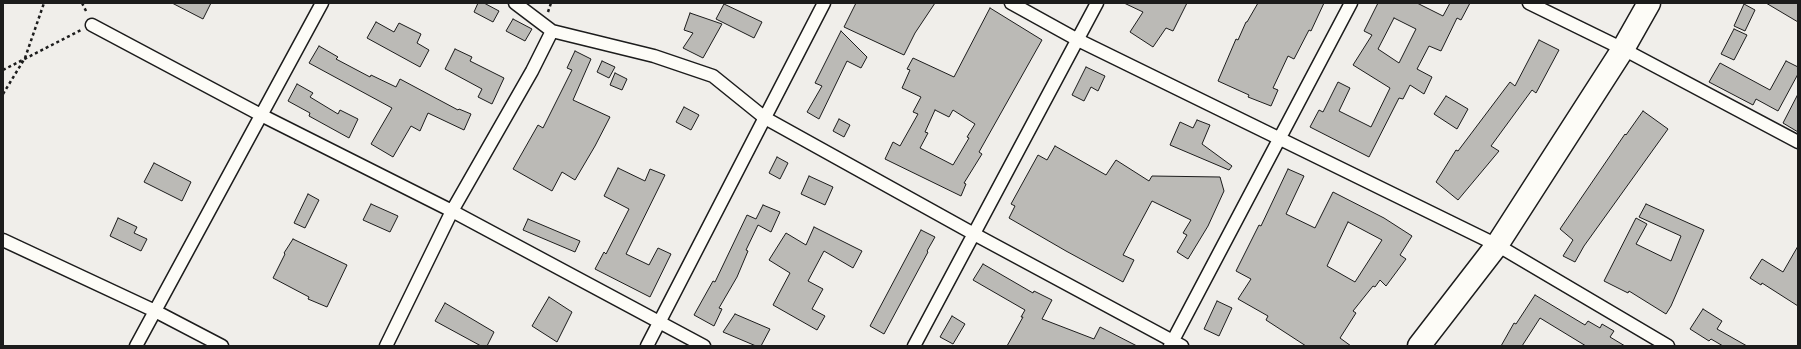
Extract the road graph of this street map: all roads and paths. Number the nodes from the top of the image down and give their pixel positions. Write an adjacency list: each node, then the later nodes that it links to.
1 (44, 3): 14 (path)
2 (322, 3): 17 (street)
3 (515, 3): 11 (street)
4 (824, 3): 18 (street)
5 (1011, 3): 12 (street)
6 (1097, 3): 12 (street)
7 (1350, 3): 19 (street)
8 (1529, 3): 13 (street)
9 (1649, 3): 13 (highway)
10 (92, 25): 14 (path); 17 (street)
11 (552, 31): 18 (street); 21 (street)
12 (1078, 40): 19 (street); 22 (street)
13 (1623, 49): 20 (street); 24 (highway)
14 (24, 58): 15 (path); 16 (path)
15 (3, 70)
16 (3, 94)
17 (261, 115): 21 (street); 25 (street)
18 (765, 118): 22 (street); 26 (street)
19 (1279, 139): 24 (street); 27 (street)
20 (1798, 142)
21 (452, 211): 26 (street); 30 (street)
22 (974, 234): 27 (street); 33 (street)
23 (3, 240): 25 (street)
24 (1497, 245): 34 (highway); 35 (street)
25 (154, 311): 28 (street); 29 (street)
26 (660, 321): 31 (street); 32 (street)
27 (1175, 344)
28 (136, 346)
29 (222, 346)
30 (386, 346)
31 (647, 346)
32 (704, 346)
33 (914, 346)
34 (1419, 346)
35 (1668, 346)

